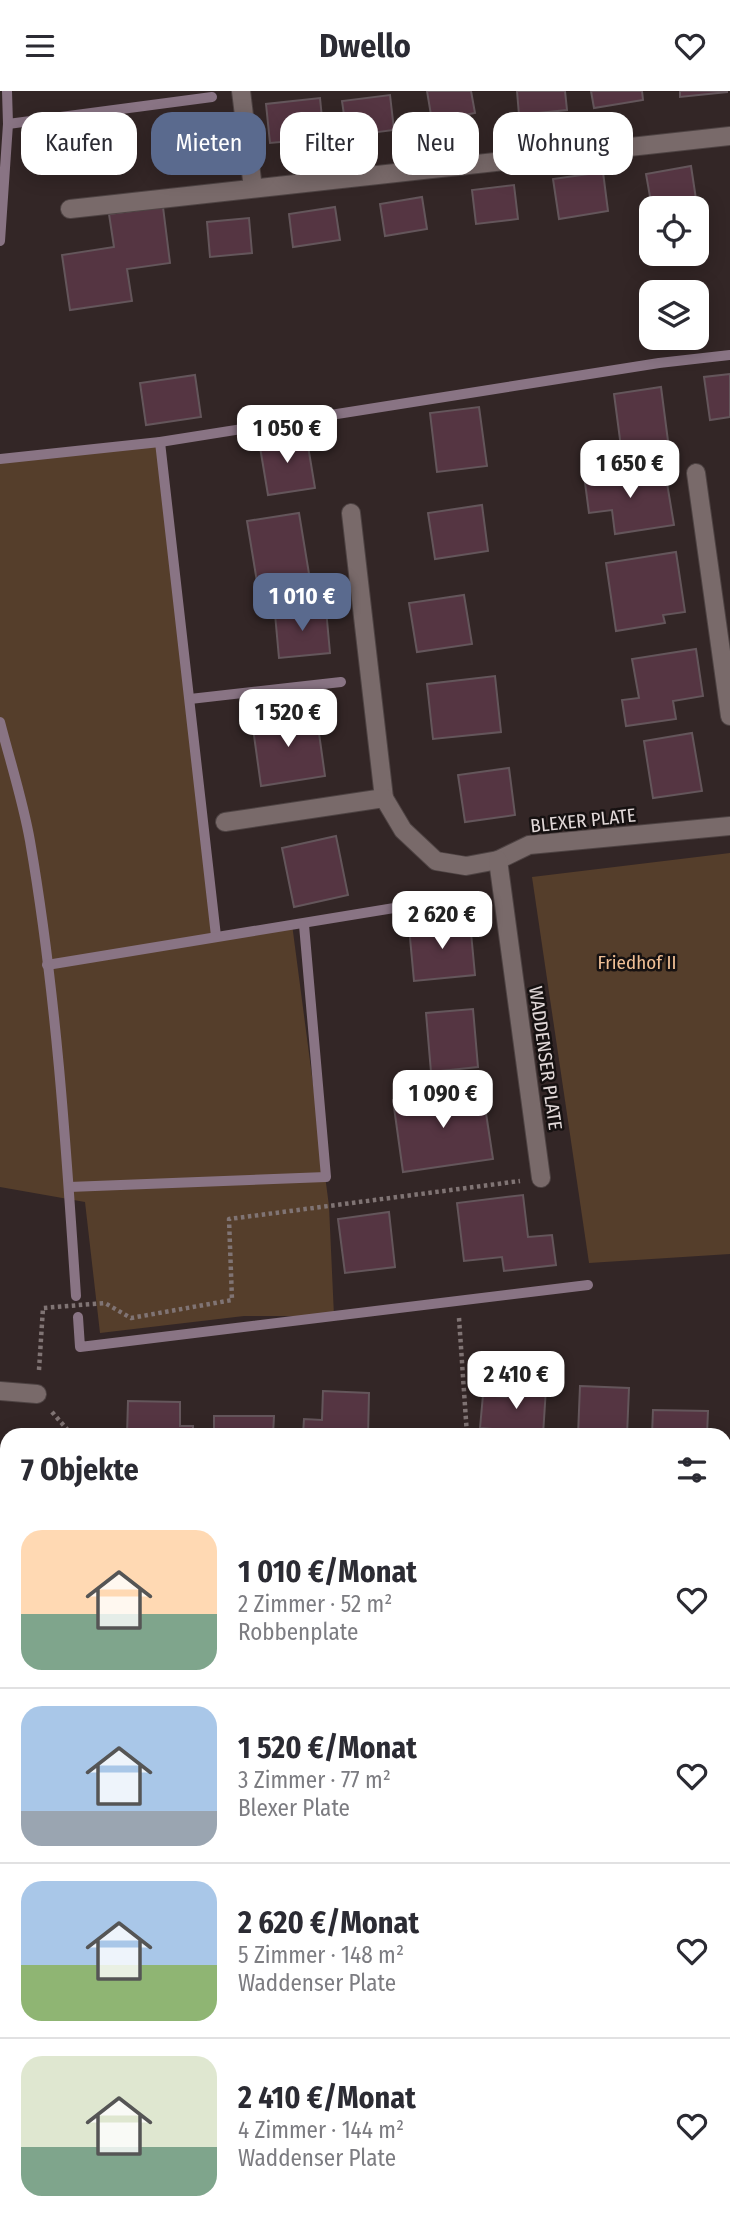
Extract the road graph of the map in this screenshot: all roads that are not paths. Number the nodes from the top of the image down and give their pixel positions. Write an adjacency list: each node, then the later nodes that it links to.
1 (241, 91): 3 (street)
2 (730, 136): 3 (street)
3 (253, 188): 4 (street)
4 (70, 209)
5 (696, 473): 7 (street)
6 (351, 513): 8 (street)
7 (730, 716)
8 (384, 798): 9 (street); 11 (street, BLEXER PLATE)
9 (225, 822)
10 (730, 826): 11 (street, BLEXER PLATE)
11 (498, 860): 12 (street, WADDENSER PLATE)
12 (541, 1178)
13 (0, 1391): 14 (street)
14 (37, 1394)

